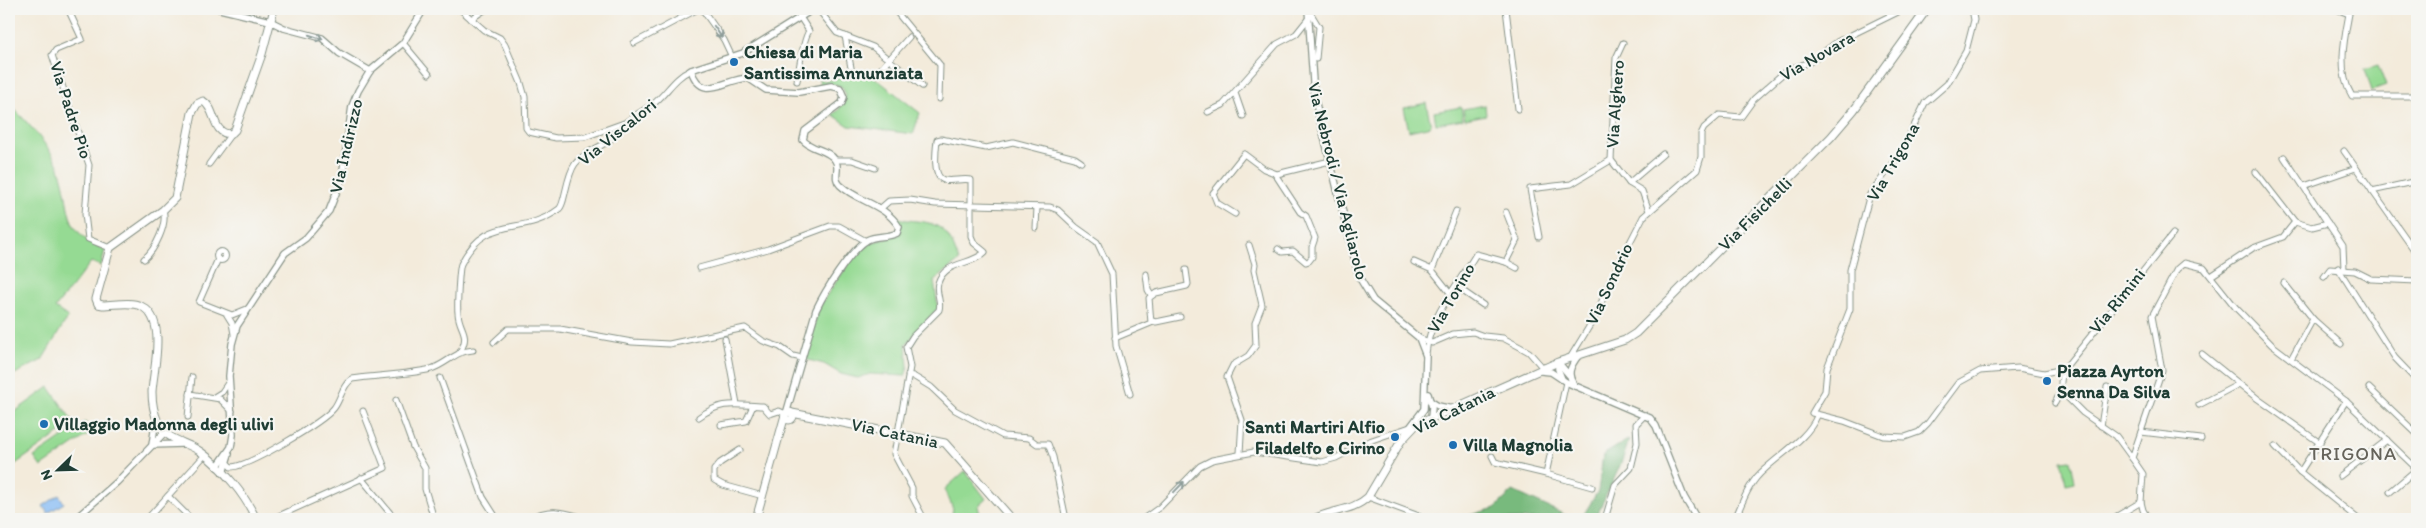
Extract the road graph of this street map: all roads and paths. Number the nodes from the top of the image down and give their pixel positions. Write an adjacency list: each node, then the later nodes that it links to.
1 (68, 9): 77 (street, Via Padre Pio)
2 (220, 9): 22 (street)
3 (274, 9): 22 (main road)
4 (424, 9): 25 (street, Via Indirizzo)
5 (460, 9): 20 (street)
6 (486, 9): 20 (street)
7 (700, 9): 26 (street); 28 (street, one-way to 28)
8 (798, 9): 19 (street)
9 (814, 9): 18 (street)
10 (818, 9): 23 (street)
11 (894, 9): 40 (street)
12 (1308, 9): 21 (street, Via Nebrodi / Via Agliarolo); 29 (street)
13 (1506, 9): 41 (street)
14 (1904, 9): 66 (street, Via Novara)
15 (1927, 9): 113 (main road, Via Fisichelli)
16 (1972, 9): 149 (street, Via Trigona)
17 (2336, 9): 39 (street)
18 (805, 11): 19 (street, Via Viscalori)
19 (800, 17): 28 (street, Via Viscalori); 36 (street)
20 (471, 18): 44 (street)
21 (1308, 19): 29 (street, Via Nebrodi / Via Agliarolo); 38 (street)
22 (270, 21): 32 (street, one-way to 32); 45 (main road)
23 (845, 36): 30 (street); 33 (street)
24 (909, 37): 30 (street)
25 (403, 43): 32 (street, Via Indirizzo); 35 (street)
26 (634, 43)
27 (1623, 43): 50 (street, Via Alghero)
28 (732, 57): 31 (street, Via Viscalori)
29 (1313, 59): 51 (street, Via Nebrodi / Via Agliarolo)
30 (890, 60): 34 (street); 37 (street)
31 (691, 70): 44 (street, Via Viscalori); 49 (street)
32 (370, 71): 98 (street, Via Indirizzo)
33 (852, 72)
34 (878, 72)
35 (429, 74)
36 (797, 81)
37 (922, 86)
38 (1235, 94): 42 (street); 43 (street)
39 (2417, 96)
40 (940, 99)
41 (1518, 109)
42 (1208, 112)
43 (1244, 116)
44 (625, 123): 111 (street, Via Viscalori)
45 (231, 134): 53 (street); 65 (main road)
46 (2344, 152): 55 (street)
47 (1663, 154): 59 (street)
48 (2284, 157): 60 (street)
49 (835, 160): 54 (street); 64 (street)
50 (1611, 160): 59 (street, Via Alghero); 74 (street)
51 (1330, 161): 57 (street); 105 (street, Via Nebrodi / Via Agliarolo)
52 (1081, 162): 62 (street)
53 (209, 164)
54 (875, 168)
55 (2356, 168): 60 (street); 61 (street)
56 (2256, 172): 70 (street)
57 (1275, 174): 69 (street); 78 (street)
58 (2417, 181): 61 (street)
59 (1629, 183): 66 (street, Via Alghero)
60 (2304, 186): 71 (street)
61 (2372, 191): 79 (street)
62 (972, 205): 63 (street); 64 (street); 122 (street)
63 (1037, 207): 72 (street); 104 (street)
64 (881, 208): 75 (street)
65 (163, 210): 77 (main road); 80 (street)
66 (1649, 210): 116 (street, Via Sondrio)
67 (1456, 211): 88 (street)
68 (1506, 212): 83 (street)
69 (1235, 214)
70 (2295, 222): 71 (street); 90 (street)
71 (2328, 223): 86 (street)
72 (1036, 228)
73 (2173, 234): 120 (street, Via Rimini)
74 (1539, 237)
75 (866, 241): 84 (street); 115 (street)
76 (1249, 245): 170 (street)
77 (110, 248): 150 (main road)
78 (1278, 249)
79 (2417, 254)
80 (144, 259)
81 (218, 259): 99 (street)
82 (1414, 262): 88 (street)
83 (1506, 262): 85 (street); 94 (street, Via Torino)
84 (699, 268)
85 (1517, 268)
86 (2341, 268): 91 (street); 92 (street); 127 (street)
87 (1186, 270): 96 (street)
88 (1432, 270): 95 (street)
89 (1146, 274): 96 (street)
90 (2211, 276): 117 (street); 160 (street)
91 (2324, 277)
92 (2417, 281)
93 (2284, 284): 101 (street)
94 (1457, 287): 95 (street, Via Torino); 97 (street)
95 (1451, 294): 108 (street, Via Torino)
96 (1151, 295): 102 (street)
97 (1483, 305)
98 (248, 309): 99 (street); 103 (street, Via Indirizzo)
99 (226, 314): 103 (street)
100 (1180, 316): 102 (street)
101 (2313, 319): 109 (street); 117 (street)
102 (1152, 321): 104 (street)
103 (234, 335): 128 (street, Via Indirizzo)
104 (1115, 338): 135 (street)
105 (1418, 338): 108 (street); 112 (street)
106 (725, 339): 141 (street)
107 (494, 342): 115 (street)
108 (1427, 342): 112 (street, Via Torino); 119 (street)
109 (2341, 344)
110 (473, 350): 111 (street)
111 (460, 352): 174 (street)
112 (1426, 356): 139 (street)
113 (1578, 356): 116 (main road, Via Fisichelli); 123 (street)
114 (2205, 356): 129 (street)
115 (802, 358): 147 (street)
116 (1570, 358): 118 (main road, Via Fisichelli)
117 (2291, 358): 138 (street)
118 (1558, 362): 119 (main road, Via Fisichelli); 123 (street); 126 (street)
119 (1543, 368): 121 (main road, Via Catania)
120 (2064, 369): 133 (street); 149 (street)
121 (1534, 372): 126 (street); 144 (main road, Via Catania)
122 (908, 375): 158 (street); 201 (street)
123 (1569, 375): 130 (street)
124 (192, 377): 134 (street)
125 (440, 378): 195 (street)
126 (1565, 381): 130 (street); 179 (street)
127 (2417, 381)
128 (228, 383): 136 (street); 146 (street, Via Indirizzo)
129 (2239, 384): 142 (street); 165 (street)
130 (1575, 386): 148 (street)
131 (2107, 387): 156 (street)
132 (2369, 388): 162 (street)
133 (2061, 391): 140 (street); 156 (street)
134 (190, 394): 136 (street); 151 (street)
135 (1130, 394)
136 (214, 397): 146 (street)
137 (396, 400): 194 (street)
138 (2346, 401): 164 (street); 165 (street)
139 (1428, 403): 144 (street); 153 (street); 154 (street)
140 (2055, 403)
141 (737, 404): 143 (street); 152 (street)
142 (2200, 405)
143 (753, 406): 147 (street); 155 (street)
144 (1453, 409): 153 (main road, Via Catania)
145 (363, 411): 181 (street)
146 (232, 412): 174 (street, Via Indirizzo)
147 (789, 415): 158 (main road, Via Catania); 185 (main road)
148 (1646, 415): 205 (street); 206 (street)
149 (1815, 415): 207 (street, Via Trigona)
150 (156, 416): 157 (main road); 167 (street)
151 (188, 417)
152 (699, 417)
153 (1432, 418): 154 (main road, Via Catania)
154 (1414, 424): 159 (street); 161 (main road, Via Catania)
155 (721, 425)
156 (2101, 426): 173 (street)
157 (165, 432): 166 (main road); 167 (street)
158 (899, 432): 199 (street); 200 (main road, Via Catania)
159 (1395, 432): 161 (street); 161 (street); 170 (street)
160 (2141, 432): 163 (street); 173 (street)
161 (1405, 434): 186 (main road, Via Catania)
162 (2417, 434)
163 (2200, 439)
164 (2387, 440): 176 (street); 180 (street)
165 (2320, 443): 178 (street)
166 (184, 444): 167 (street); 171 (main road)
167 (152, 445): 188 (street)
168 (2275, 446): 178 (street)
169 (740, 450): 185 (street)
170 (1240, 453): 202 (street, one-way to 170)
171 (205, 455): 175 (main road); 184 (street)
172 (1492, 456): 179 (street)
173 (2132, 458): 187 (street)
174 (225, 460): 175 (street); 177 (street)
175 (211, 461): 177 (main road)
176 (2417, 469): 183 (street)
177 (221, 471): 191 (main road)
178 (2300, 472): 210 (street)
179 (1546, 474): 182 (street)
180 (2340, 476)
181 (361, 478): 192 (street); 193 (street)
182 (1592, 486)
183 (2390, 492)
184 (168, 496): 189 (street); 190 (street)
185 (762, 496): 198 (main road)
186 (1368, 497): 203 (main road, Via Catania); 204 (street)
187 (2142, 502): 208 (street); 209 (street)
188 (75, 519)
189 (146, 519)
190 (191, 519)
191 (256, 519)
192 (272, 519)
193 (395, 519)
194 (434, 519)
195 (497, 519)
196 (531, 519): 197 (main road)
197 (585, 519)
198 (756, 519)
199 (924, 519)
200 (1012, 519)
201 (1066, 519)
202 (1143, 519)
203 (1314, 519)
204 (1427, 519)
205 (1605, 519)
206 (1697, 519)
207 (1735, 519)
208 (2112, 519)
209 (2148, 519)
210 (2358, 519)

